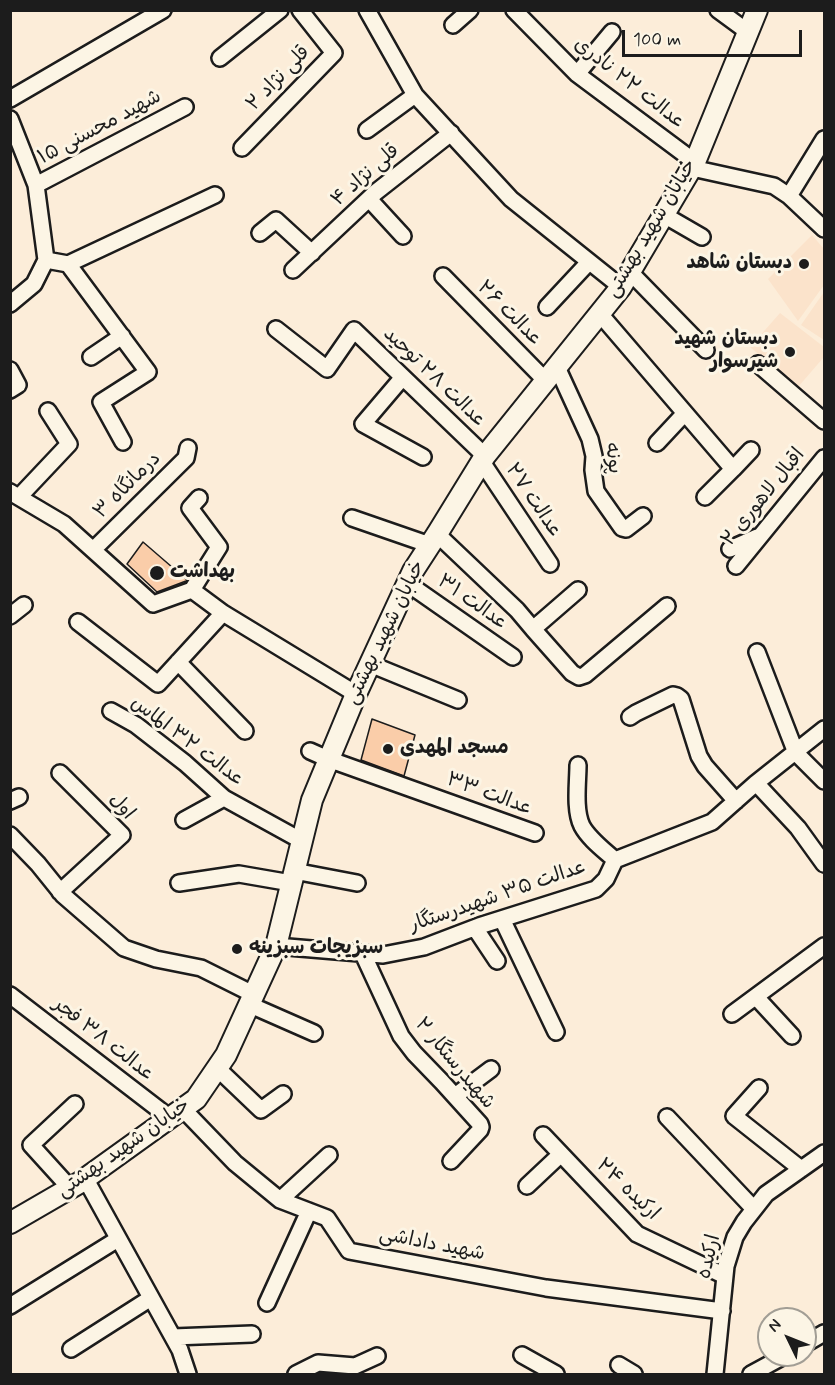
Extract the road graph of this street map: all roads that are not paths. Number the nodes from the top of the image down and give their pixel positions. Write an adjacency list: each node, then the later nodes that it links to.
1 (163, 10): 15 (street)
2 (280, 10): 12 (street)
3 (300, 10): 21 (street, قلی نژاد ۲)
4 (367, 10): 14 (street)
5 (470, 10): 9 (street)
6 (514, 10): 13 (street, عدالت ۲۲ نادری)
7 (718, 10): 11 (street)
8 (757, 10): 11 (main road, خیابان شهید بهشتی)
9 (453, 25)
10 (612, 32): 13 (street)
11 (748, 32): 22 (main road, خیابان شهید بهشتی)
12 (220, 58)
13 (577, 74): 22 (street, عدالت ۲۲ نادری)
14 (415, 95): 18 (street); 19 (street)
15 (10, 99)
16 (185, 107): 23 (street, شهید محسنی ۱۵)
17 (10, 118): 23 (street)
18 (367, 129)
19 (451, 133): 26 (street, قلی نژاد ۴); 34 (street)
20 (825, 138): 25 (street)
21 (242, 148)
22 (694, 165): 25 (street); 27 (main road, خیابان شهید بهشتی)
23 (36, 185): 33 (street)
24 (215, 195): 35 (street)
25 (789, 196): 28 (street)
26 (369, 199): 30 (street); 32 (street, قلی نژاد ۴)
27 (664, 215): 31 (street); 38 (main road, خیابان شهید بهشتی)
28 (825, 229)
29 (260, 233): 32 (street)
30 (403, 236)
31 (702, 237)
32 (312, 253): 36 (street, قلی نژاد ۴)
33 (46, 260): 35 (street); 39 (street)
34 (589, 262): 38 (street); 40 (street)
35 (68, 264): 43 (street)
36 (293, 270)
37 (443, 276): 48 (street, عدالت ۲۶)
38 (625, 279): 41 (main road, خیابان شهید بهشتی); 44 (street)
39 (10, 304)
40 (547, 307)
41 (600, 314): 48 (main road, خیابان شهید بهشتی); 52 (street)
42 (276, 329): 49 (street, عدالت ۲۸ توحید)
43 (122, 336): 45 (street); 54 (street)
44 (706, 350)
45 (91, 357)
46 (758, 364): 53 (street)
47 (10, 370): 50 (street)
48 (552, 374): 60 (main road, خیابان شهید بهشتی); 65 (street, پونه)
49 (403, 377): 58 (street); 60 (street, عدالت ۲۸ توحید)
50 (10, 390)
51 (48, 411): 62 (street)
52 (686, 413): 55 (street); 61 (street)
53 (825, 422)
54 (123, 442)
55 (657, 443)
56 (188, 447): 70 (street, درمانگاه ۳)
57 (752, 450): 61 (street)
58 (423, 457)
59 (825, 458): 67 (street, اقبال لاهوری ۲)
60 (483, 459): 68 (main road, خیابان شهید بهشتی); 71 (street, عدالت ۲۷)
61 (733, 469): 63 (street)
62 (15, 494): 70 (street)
63 (705, 497)
64 (199, 498): 74 (street)
65 (643, 516)
66 (352, 518): 68 (street)
67 (760, 536): 69 (street); 72 (street, اقبال لاهوری ۲)
68 (434, 540): 73 (main road, خیابان شهید بهشتی); 81 (street)
69 (730, 549)
70 (93, 550): 74 (street)
71 (550, 564)
72 (736, 566)
73 (407, 583): 83 (street, عدالت ۳۱); 85 (main road, خیابان شهید بهشتی)
74 (192, 590): 78 (street)
75 (578, 590): 81 (street)
76 (24, 605): 79 (street)
77 (667, 606): 81 (street)
78 (223, 614): 84 (street); 86 (street)
79 (10, 616)
80 (78, 622): 84 (street)
81 (533, 629)
82 (757, 652): 93 (street)
83 (513, 657)
84 (178, 662): 91 (street)
85 (370, 664): 86 (main road, خیابان شهید بهشتی); 87 (street)
86 (356, 694): 94 (main road, خیابان شهید بهشتی)
87 (458, 700)
88 (111, 711): 99 (street, عدالت ۳۲ الماس)
89 (630, 717): 100 (street)
90 (825, 729): 93 (street, عدالت ۳۵ شهیدرستگار)
91 (245, 731)
92 (310, 751): 94 (street, عدالت ۳۳)
93 (796, 753): 97 (street); 98 (street, عدالت ۳۵ شهیدرستگار)
94 (328, 759): 102 (street, عدالت ۳۳); 104 (main road, خیابان شهید بهشتی)
95 (578, 765): 105 (street)
96 (60, 773): 110 (street, اول)
97 (825, 781)
98 (756, 783): 100 (street, عدالت ۳۵ شهیدرستگار); 106 (street)
99 (224, 798): 101 (street); 104 (street, عدالت ۳۲ الماس)
100 (736, 801): 105 (street, عدالت ۳۵ شهیدرستگار)
101 (184, 820)
102 (535, 834)
103 (10, 835): 110 (street)
104 (302, 841): 107 (main road, خیابان شهید بهشتی)
105 (615, 860): 111 (street, عدالت ۳۵ شهیدرستگار)
106 (825, 864)
107 (293, 877): 108 (street); 109 (street); 113 (main road, خیابان شهید بهشتی)
108 (179, 883)
109 (357, 883)
110 (60, 892): 119 (street)
111 (502, 919): 112 (street, عدالت ۳۵ شهیدرستگار); 121 (street)
112 (475, 928): 115 (street, عدالت ۳۵ شهیدرستگار); 116 (street)
113 (276, 946): 115 (street, عدالت ۳۵ شهیدرستگار); 119 (main road, خیابان شهید بهشتی)
114 (825, 946): 118 (street)
115 (363, 954): 128 (street, شهیدرستگار ۲)
116 (497, 961)
117 (10, 995): 130 (street, عدالت ۳۸ فجر)
118 (756, 997): 120 (street); 123 (street)
119 (251, 999): 122 (street); 124 (main road, خیابان شهید بهشتی)
120 (732, 1014)
121 (556, 1032)
122 (314, 1033)
123 (792, 1036)
124 (217, 1068): 127 (street); 130 (main road, خیابان شهید بهشتی)
125 (491, 1069): 128 (street)
126 (759, 1089): 137 (street)
127 (283, 1094)
128 (455, 1096): 136 (street, شهیدرستگار ۲)
129 (75, 1104): 138 (street)
130 (176, 1113): 138 (main road, خیابان شهید بهشتی); 140 (street, عدالت ۳۸ فجر)
131 (668, 1117): 141 (street)
132 (543, 1135): 134 (street, ارکیده ۲۴)
133 (825, 1153): 137 (street, ارکیده)
134 (561, 1154): 139 (street); 146 (street, ارکیده ۲۴)
135 (329, 1155): 140 (street)
136 (451, 1161)
137 (801, 1169): 141 (street, ارکیده)
138 (77, 1183): 144 (main road, خیابان شهید بهشتی); 145 (street)
139 (527, 1186)
140 (280, 1200): 142 (street, عدالت ۳۸ فجر)
141 (754, 1209): 146 (street, ارکیده)
142 (309, 1211): 143 (street, عدالت ۳۸ فجر); 148 (street)
143 (327, 1218): 150 (street, شهید داداشی)
144 (10, 1223)
145 (118, 1239): 147 (street); 149 (street)
146 (725, 1276): 150 (street, ارکیده)
147 (151, 1298): 152 (street); 153 (street)
148 (267, 1302)
149 (10, 1305)
150 (722, 1311): 161 (street, ارکیده)
151 (252, 1334): 152 (street)
152 (173, 1337): 157 (street)
153 (70, 1349)
154 (522, 1355): 159 (street)
155 (377, 1356): 158 (street)
156 (619, 1365): 160 (street)
157 (187, 1374)
158 (296, 1374)
159 (556, 1374)
160 (634, 1374)
161 (715, 1374)

